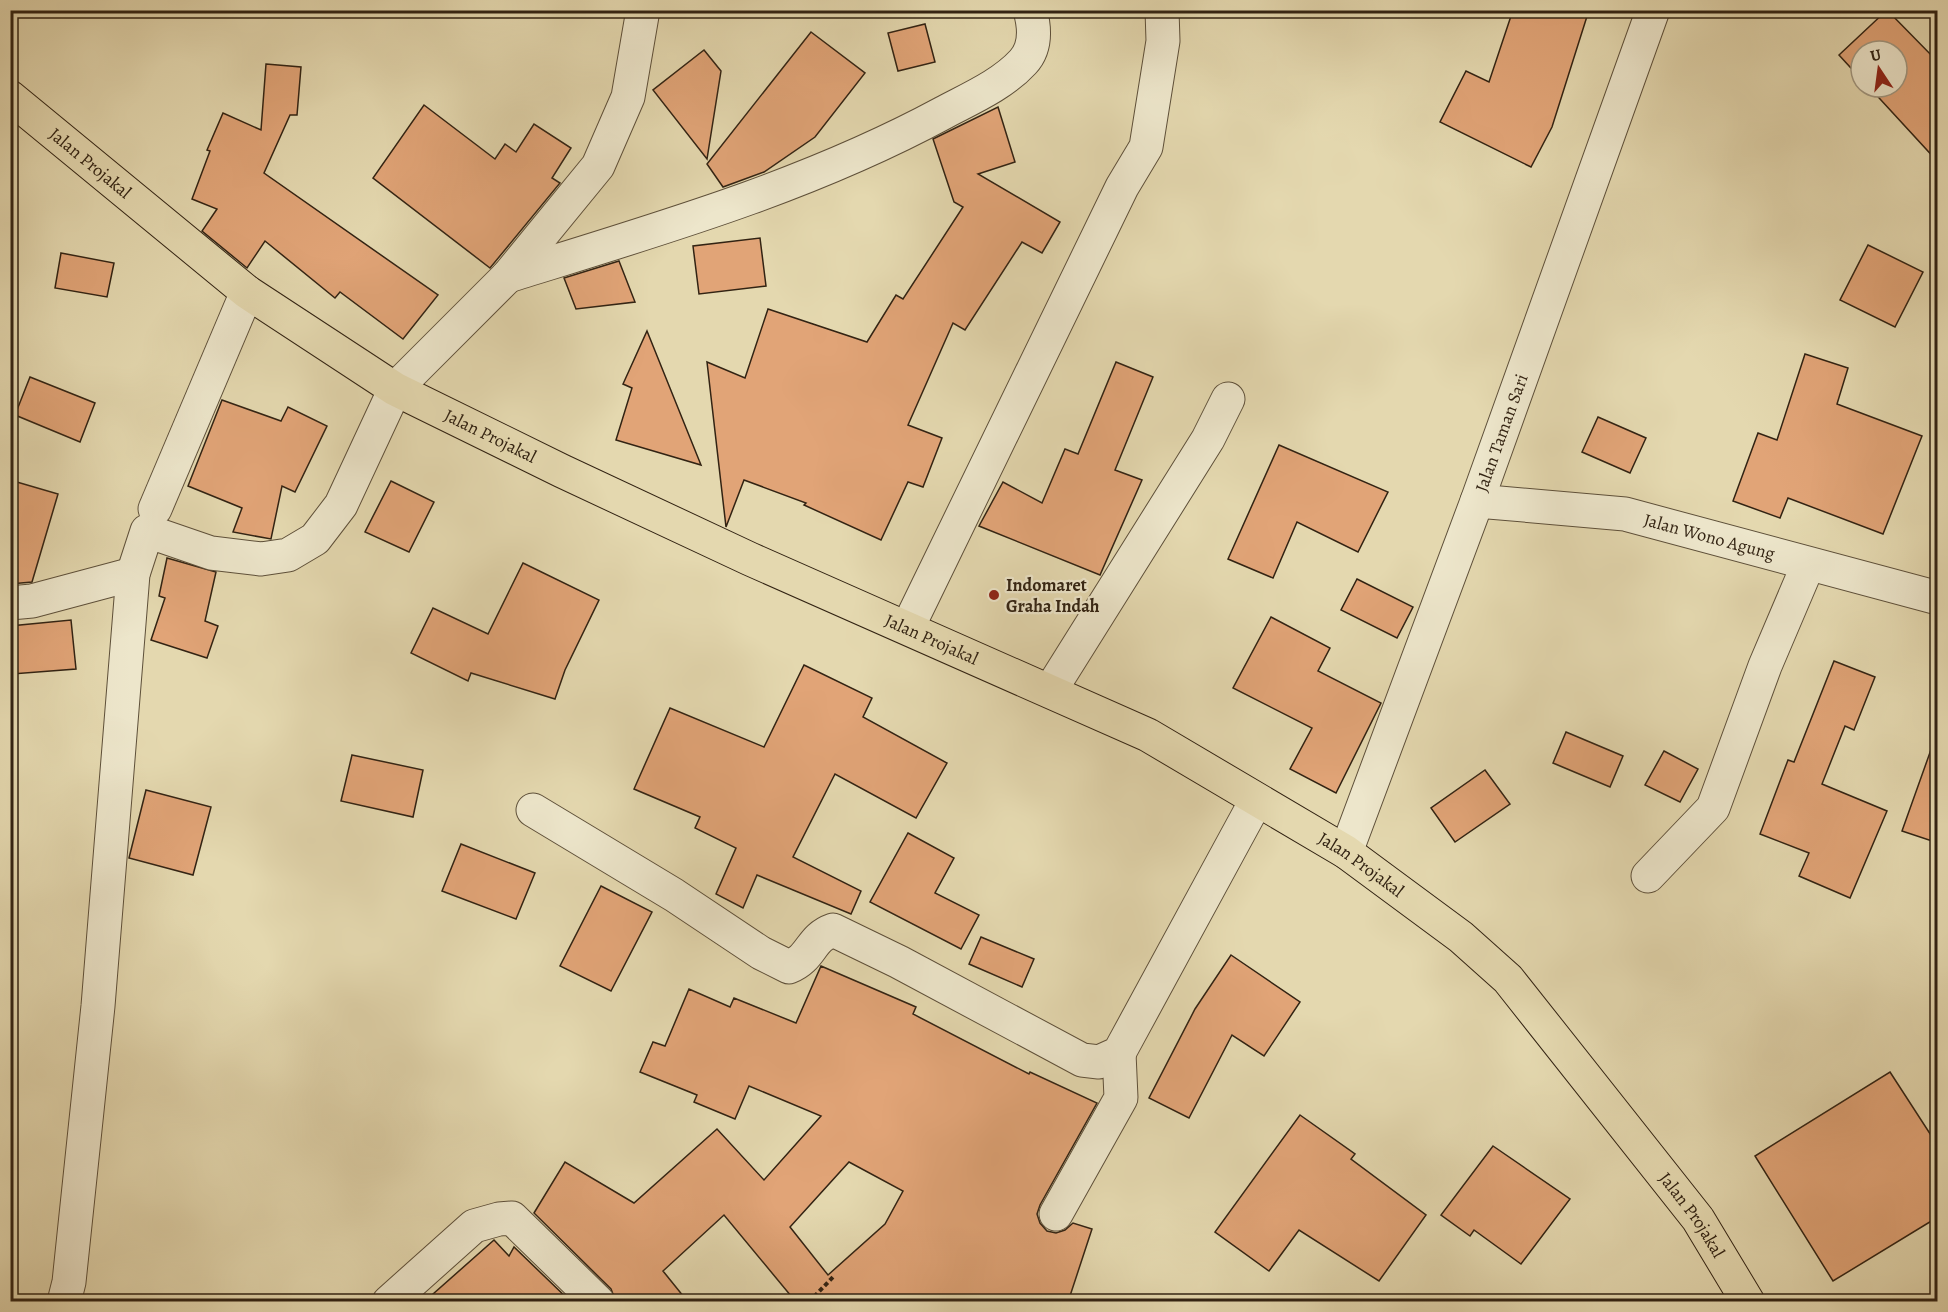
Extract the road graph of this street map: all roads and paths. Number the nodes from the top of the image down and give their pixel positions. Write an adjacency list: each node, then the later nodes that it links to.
1 (643, 10): 6 (street)
2 (1030, 10): 6 (street)
3 (1162, 10): 16 (street)
4 (1653, 10): 10 (street, Jalan Taman Sari)
5 (10, 97): 7 (main road, Jalan Projakal)
6 (508, 276): 8 (street)
7 (247, 292): 8 (main road, Jalan Projakal); 11 (street)
8 (395, 389): 13 (street); 16 (main road, Jalan Projakal)
9 (1228, 399): 17 (street)
10 (1477, 501): 12 (street, Jalan Wono Agung); 20 (street, Jalan Taman Sari)
11 (155, 509)
12 (1808, 565): 14 (street, Jalan Wono Agung); 21 (street)
13 (133, 574): 15 (street); 25 (street)
14 (1938, 598)
15 (10, 603)
16 (908, 627): 17 (main road, Jalan Projakal)
17 (1050, 691): 18 (main road, Jalan Projakal)
18 (1256, 801): 20 (main road, Jalan Projakal); 22 (street)
19 (533, 810): 22 (street)
20 (1346, 852): 29 (main road, Jalan Projakal)
21 (1648, 876)
22 (1119, 1053): 23 (street)
23 (1056, 1214)
24 (833, 1277): 28 (path)
25 (64, 1302)
26 (389, 1302): 27 (street)
27 (598, 1302)
28 (809, 1302)
29 (1748, 1302)

